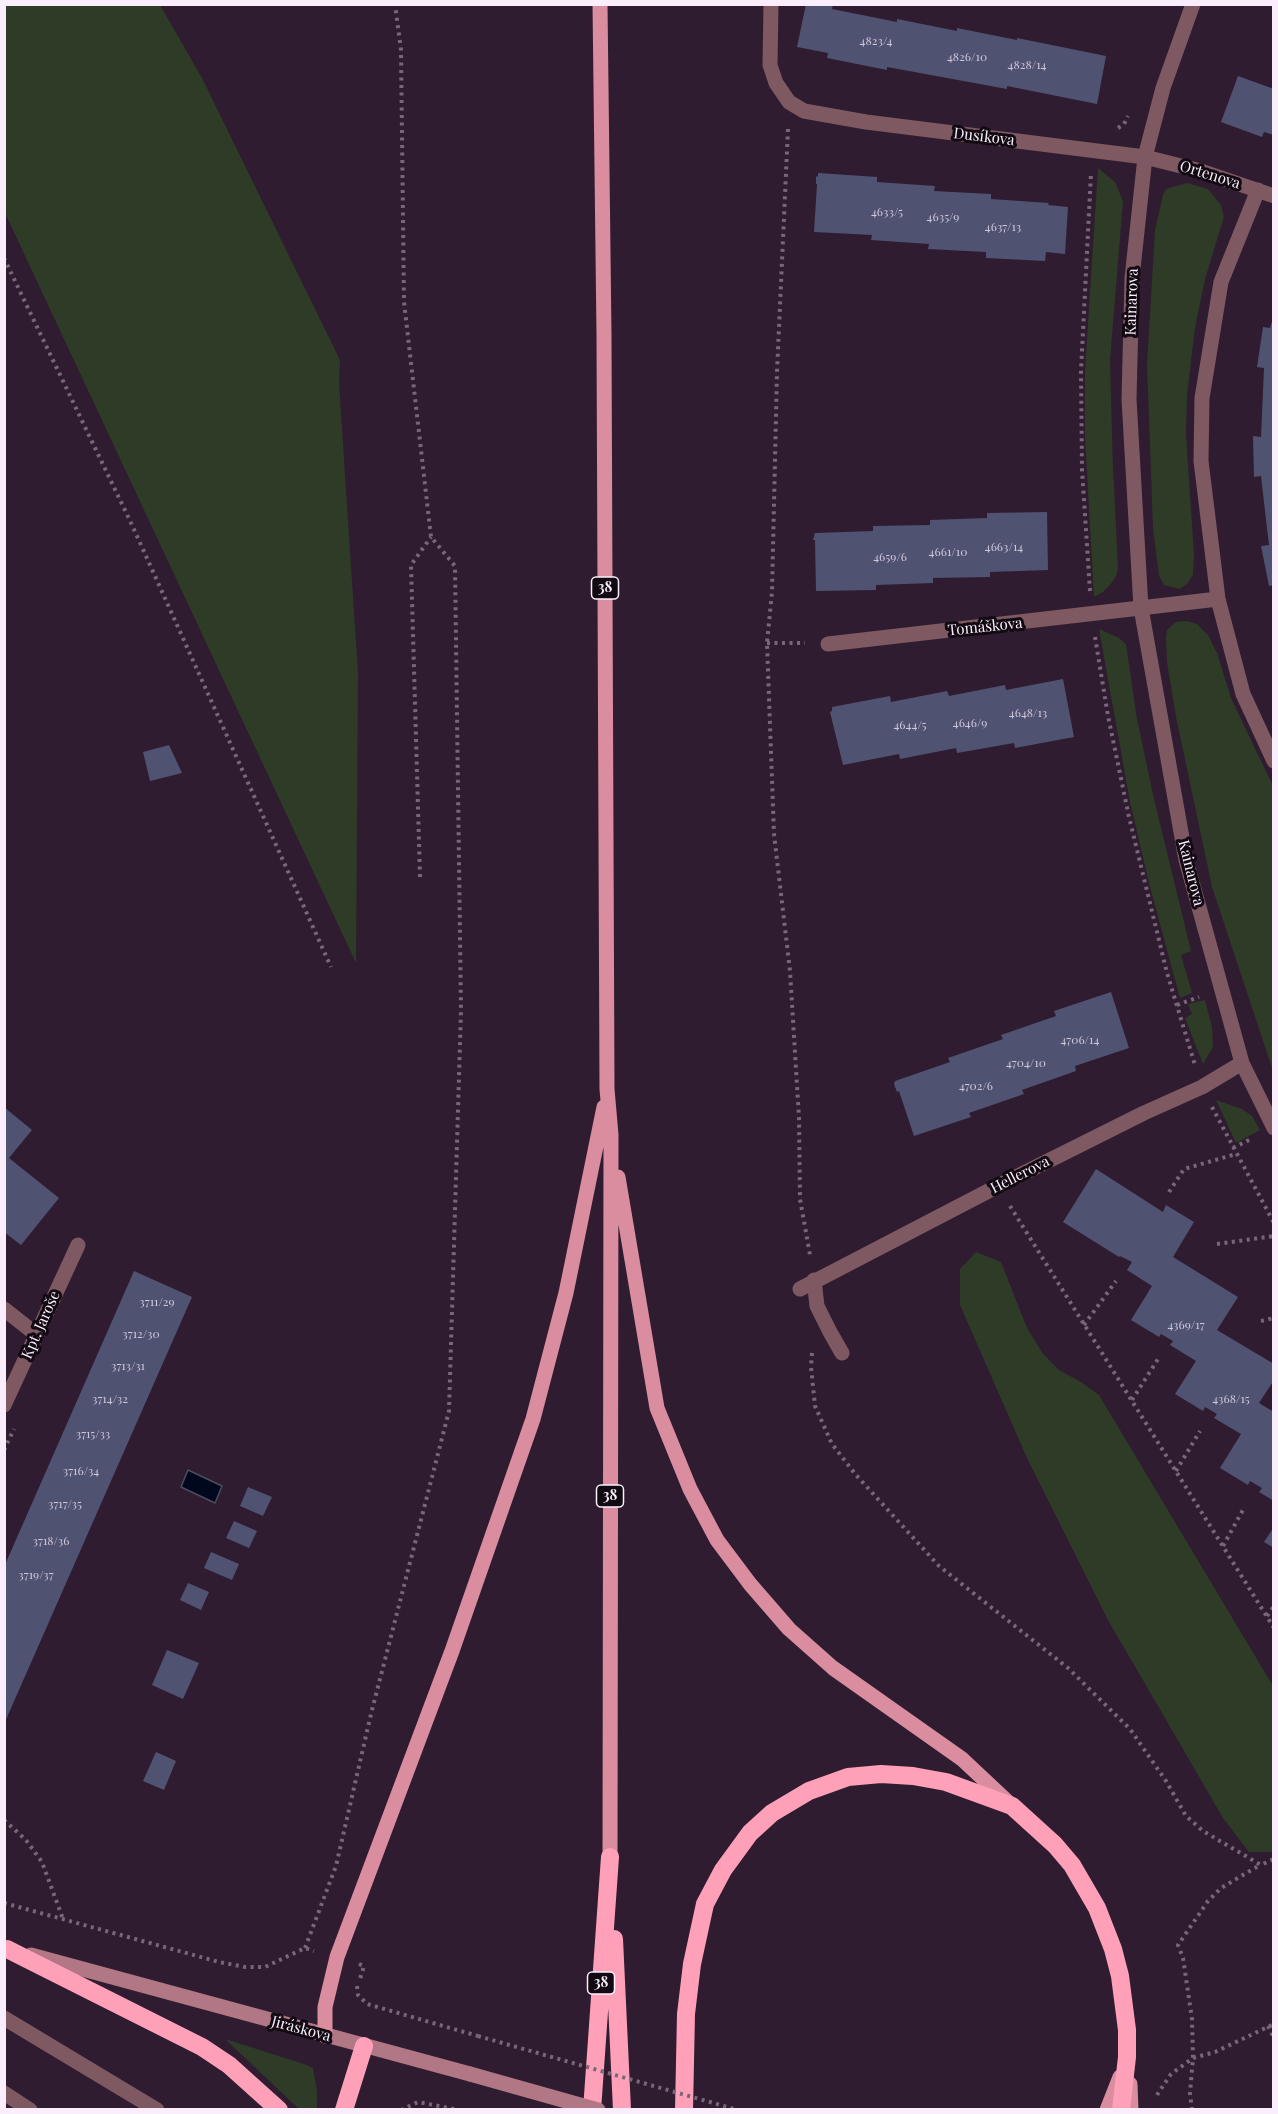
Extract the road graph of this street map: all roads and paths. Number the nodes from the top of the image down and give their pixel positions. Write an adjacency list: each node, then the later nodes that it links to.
1 (395, 4): 13 (path)
2 (600, 4): 24 (main road, 38)
3 (771, 4): 5 (street)
4 (1193, 4): 8 (street, Kainarova)
5 (789, 102): 8 (street, Dusíkova); 17 (path)
6 (1128, 114): 7 (path)
7 (1117, 129)
8 (1145, 157): 10 (street, Ortenova); 15 (street, Kainarova)
9 (1091, 174): 16 (path)
10 (1258, 190): 11 (street, Ortenova); 14 (street)
11 (1274, 196)
12 (4, 258): 21 (path)
13 (431, 537): 20 (path); 61 (path)
14 (1218, 600): 15 (street); 19 (street)
15 (1141, 608): 16 (street, Tomáškova); 22 (street, Kainarova)
16 (1092, 615): 18 (street, Tomáškova); 23 (path)
17 (767, 643): 18 (path); 35 (path)
18 (828, 644)
19 (1274, 761)
20 (420, 877)
21 (331, 967)
22 (1242, 1063): 25 (street, Kainarova); 29 (street, Hellerova)
23 (1196, 1068)
24 (607, 1089): 26 (main road, 38); 67 (main road)
25 (1274, 1128)
26 (610, 1135): 55 (main road); 57 (main road, 38)
27 (1233, 1148): 28 (path)
28 (1236, 1154): 30 (path); 31 (path)
29 (998, 1186): 35 (street, Hellerova); 41 (path)
30 (1169, 1192)
31 (1274, 1223)
32 (1274, 1236): 33 (path)
33 (1217, 1244)
34 (78, 1245): 42 (street, Kpt. Jaroše)
35 (814, 1280): 37 (street, Hellerova); 44 (street)
36 (1116, 1281): 41 (path)
37 (800, 1289)
38 (4, 1309): 42 (street)
39 (1274, 1318): 40 (path)
40 (1261, 1321)
41 (1084, 1325): 46 (path)
42 (37, 1335): 47 (street, Kpt. Jaroše)
43 (812, 1347): 59 (path)
44 (842, 1353)
45 (1158, 1359): 46 (path)
46 (1132, 1400): 49 (path)
47 (4, 1405)
48 (1200, 1431): 49 (path)
49 (1176, 1471): 51 (path)
50 (1244, 1508): 51 (path)
51 (1223, 1546): 53 (path)
52 (1274, 1606): 53 (path)
53 (1267, 1617): 54 (path)
54 (1274, 1628)
55 (1012, 1806): 70 (highway); 83 (highway)
56 (4, 1820): 61 (path)
57 (609, 1857): 80 (highway, 38); 82 (highway, 38)
58 (1274, 1859): 59 (path)
59 (1261, 1865): 71 (path)
60 (4, 1903): 61 (path)
61 (63, 1920)
62 (6, 1949): 67 (main road, Jiráskova); 76 (highway)
63 (364, 1966): 84 (path, bridge)
64 (4, 2018): 75 (street)
65 (1274, 2024): 66 (path)
66 (1268, 2026): 68 (path); 71 (path)
67 (325, 2036): 69 (main road, Jiráskova)
68 (1274, 2038)
69 (364, 2046): 77 (highway); 81 (main road, Jiráskova, bridge)
70 (1127, 2057): 85 (main road); 86 (highway); 87 (main road)
71 (1193, 2058): 73 (path); 88 (path)
72 (4, 2093): 74 (street)
73 (1154, 2101)
74 (30, 2109)
75 (157, 2109)
76 (279, 2109)
77 (344, 2109)
78 (401, 2109): 79 (path)
79 (459, 2109)
80 (592, 2109)
81 (598, 2109)
82 (622, 2109)
83 (684, 2109)
84 (738, 2109)
85 (1107, 2109)
86 (1121, 2109)
87 (1131, 2109)
88 (1192, 2109)

